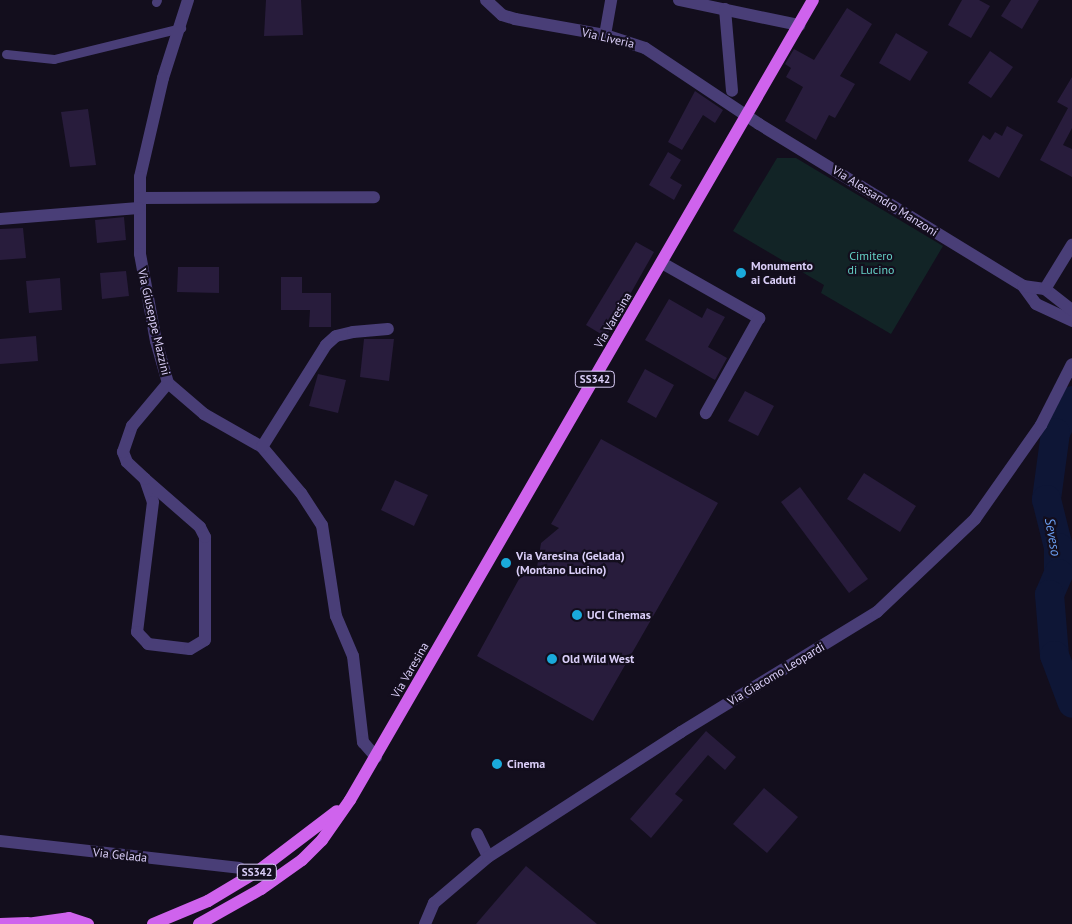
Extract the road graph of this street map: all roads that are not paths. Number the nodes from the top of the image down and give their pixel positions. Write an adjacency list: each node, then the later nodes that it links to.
1 (188, 0): 8 (street, Via Giuseppe Mazzini)
2 (486, 0): 9 (street, Via Liveria)
3 (611, 0): 9 (street)
4 (679, 0): 6 (street)
5 (814, 0): 7 (main road, Via Varesina / SS342)
6 (725, 9): 7 (street); 11 (street)
7 (799, 25): 12 (main road, Via Varesina / SS342)
8 (181, 28): 10 (lane); 14 (street, Via Giuseppe Mazzini)
9 (605, 35): 12 (street, Via Liveria)
10 (6, 54)
11 (732, 91)
12 (747, 115): 17 (main road, Via Varesina / SS342); 18 (street, Via Alessandro Manzoni)
13 (374, 198): 14 (street)
14 (139, 203): 15 (street); 24 (street, Via Giuseppe Mazzini)
15 (0, 219)
16 (1072, 245): 19 (street)
17 (662, 263): 25 (street); 28 (main road, Via Varesina / SS342)
18 (1023, 286): 19 (street, Via Alessandro Manzoni); 21 (street, Via Alessandro Manzoni)
19 (1045, 289): 20 (street)
20 (1072, 310)
21 (1072, 321)
22 (388, 329): 26 (street)
23 (1072, 364): 32 (street, Via Giacomo Leopardi)
24 (168, 383): 26 (street, Via Giuseppe Mazzini); 27 (street)
25 (706, 413)
26 (262, 447): 28 (street, Via Giuseppe Mazzini)
27 (145, 478): 27 (street)
28 (376, 757): 29 (main road, SS342)
29 (350, 800): 37 (main road, SS342); 38 (main road, SS342)
30 (477, 834): 32 (street)
31 (0, 841): 33 (street, Via Gelada)
32 (488, 858): 39 (street, Via Giacomo Leopardi)
33 (239, 868)
34 (0, 924): 35 (main road)
35 (27, 924): 36 (main road)
36 (88, 924)
37 (153, 924)
38 (200, 924)
39 (425, 924)

